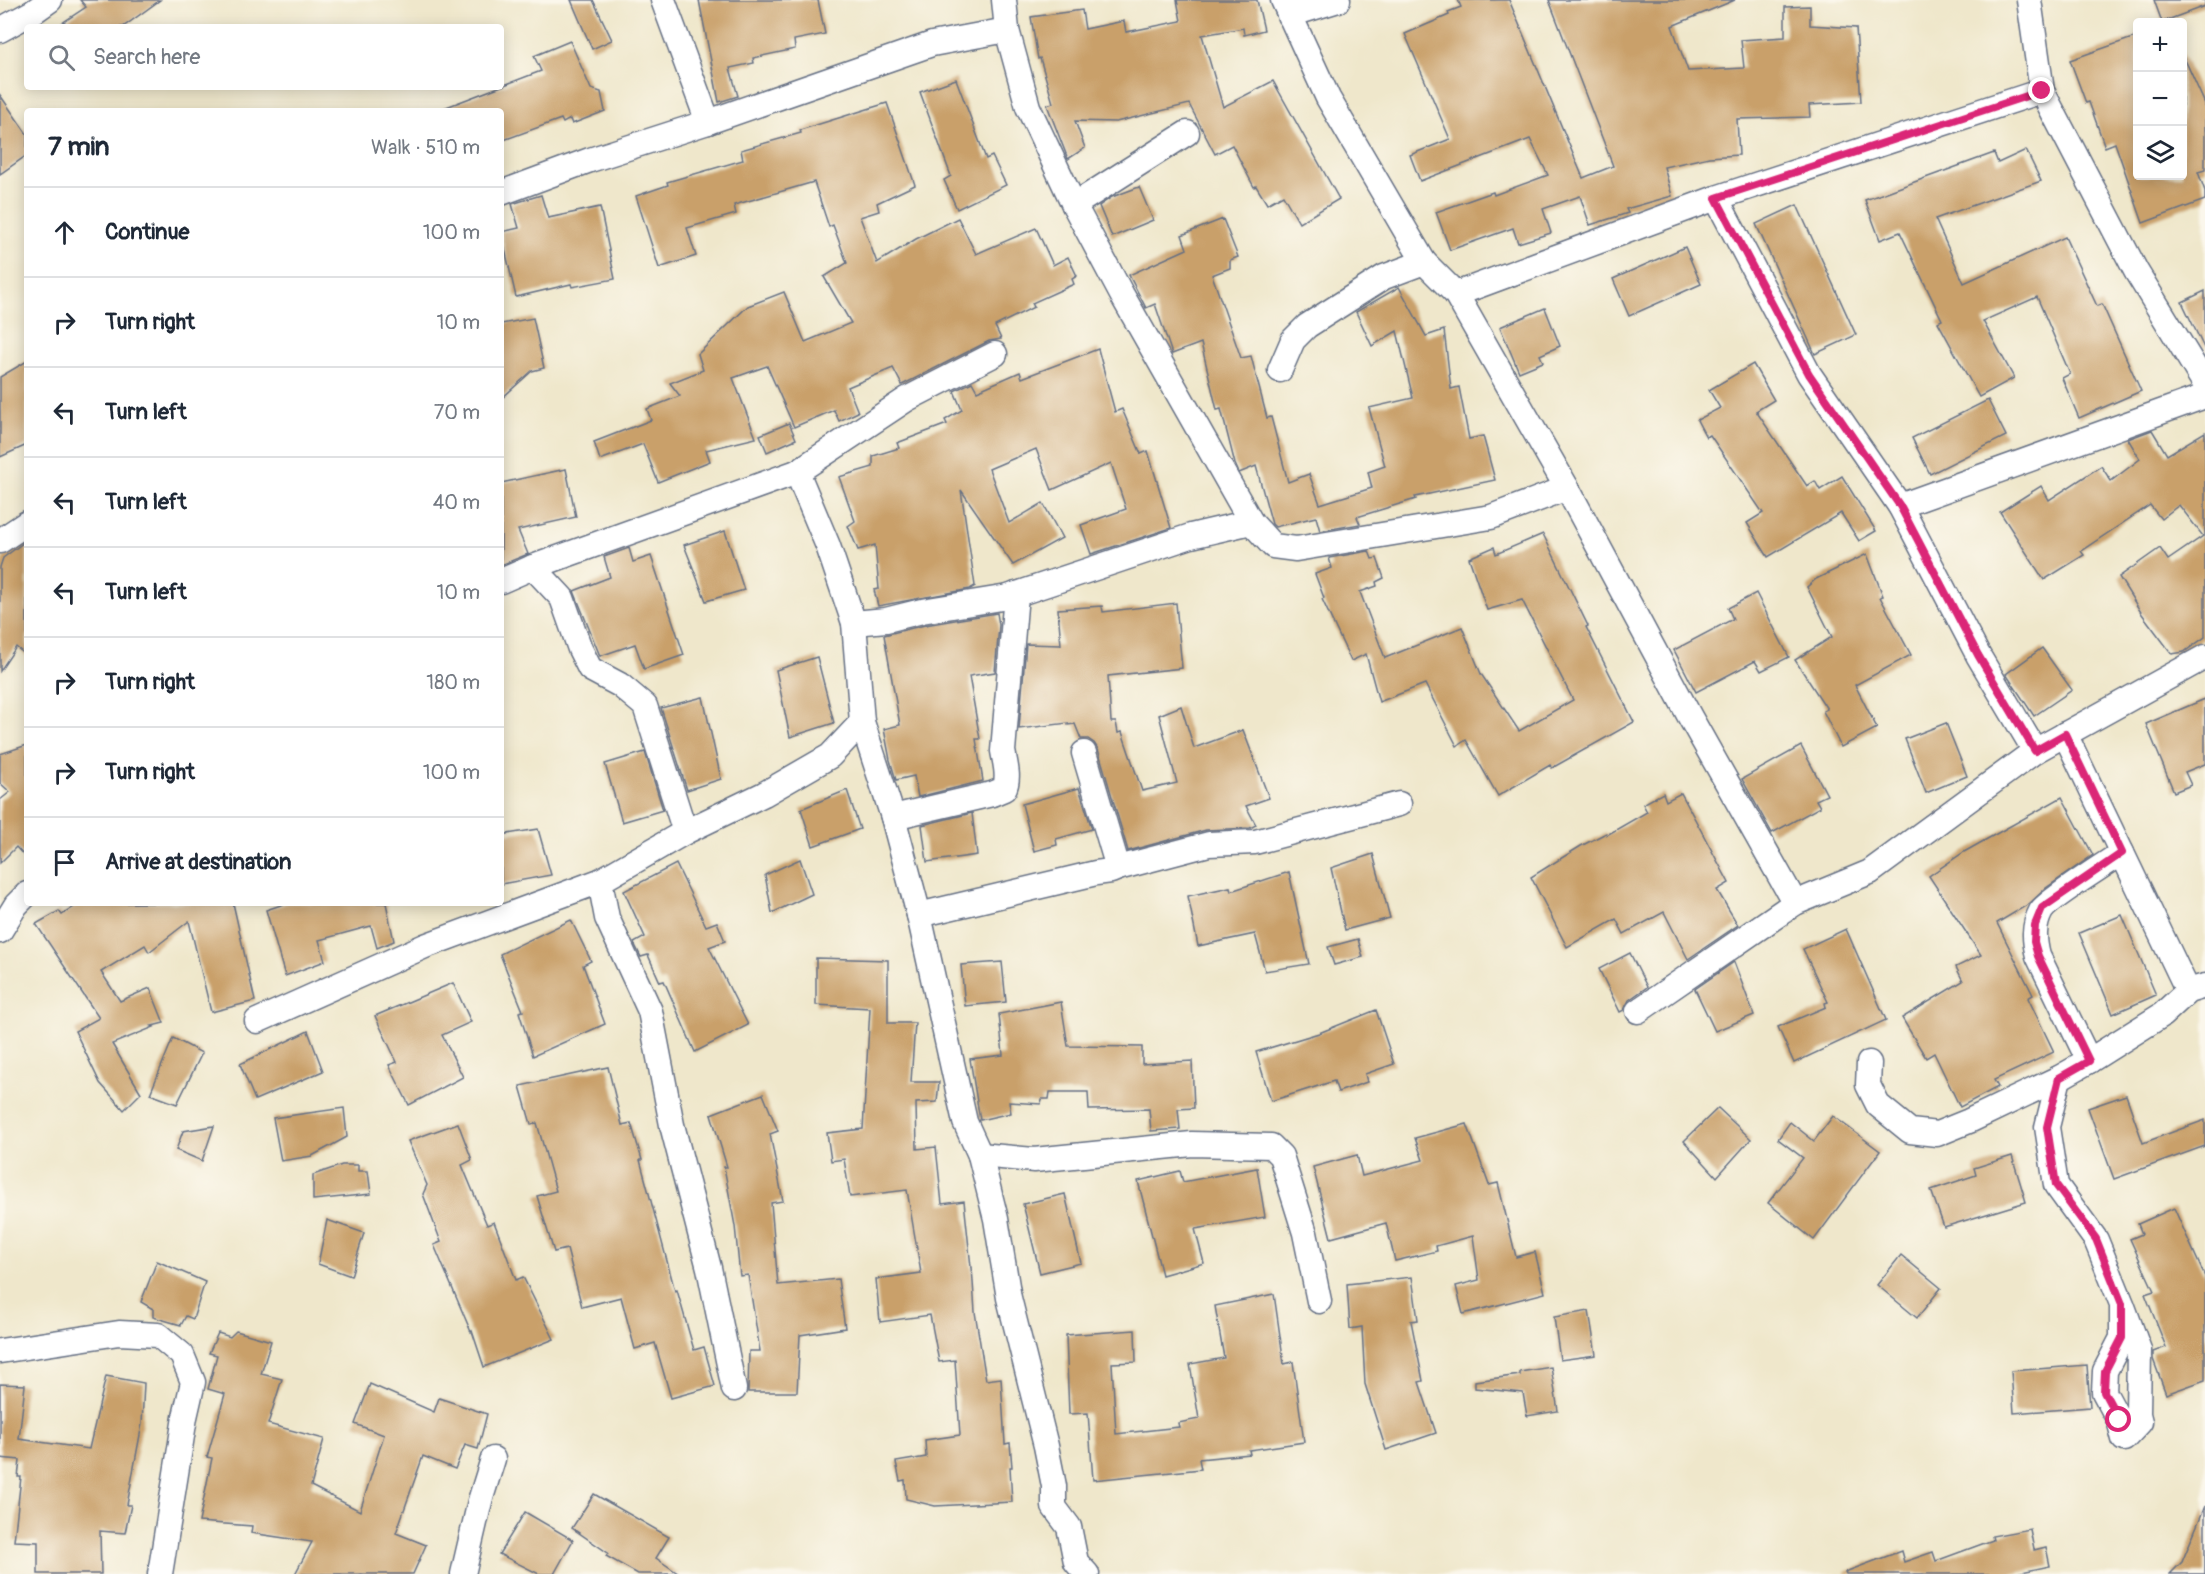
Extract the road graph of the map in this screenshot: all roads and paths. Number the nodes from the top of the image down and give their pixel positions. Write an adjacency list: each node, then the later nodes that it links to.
1 (50, 0): 7 (street)
2 (663, 0): 10 (street)
3 (1004, 0): 8 (street)
4 (1338, 0): 6 (street)
5 (2029, 0): 9 (street)
6 (1286, 8): 15 (street)
7 (0, 30)
8 (1007, 30): 10 (street); 14 (street)
9 (2042, 91): 13 (street); 19 (street)
10 (708, 122): 12 (street)
11 (1186, 133): 14 (street)
12 (504, 192)
13 (1716, 198): 16 (street); 23 (street)
14 (1074, 205): 24 (street)
15 (1424, 262): 16 (street); 18 (street)
16 (1456, 294): 22 (street)
17 (995, 354): 21 (street)
18 (1280, 370)
19 (2205, 384)
20 (2205, 396): 23 (street)
21 (797, 472): 27 (street); 30 (street)
22 (1567, 488): 24 (street); 43 (street)
23 (1900, 506): 34 (street)
24 (1251, 522): 29 (street)
25 (24, 525): 26 (street)
26 (0, 541)
27 (533, 567): 28 (street); 38 (street)
28 (504, 580)
29 (1016, 594): 30 (street); 37 (street)
30 (854, 623): 32 (street)
31 (2205, 657): 33 (street)
32 (862, 722): 37 (street); 38 (street)
33 (2065, 734): 34 (street); 39 (street)
34 (2035, 751): 43 (street)
35 (1084, 753): 40 (street)
36 (1399, 804): 40 (street)
37 (893, 817): 44 (street)
38 (685, 832): 41 (street)
39 (2122, 853): 46 (street); 49 (street)
40 (1118, 868): 44 (street)
41 (600, 881): 48 (street); 56 (street)
42 (24, 897): 45 (street)
43 (1795, 903): 47 (street)
44 (919, 915): 52 (street)
45 (0, 930)
46 (2197, 988): 49 (street)
47 (1638, 1011)
48 (257, 1021)
49 (2089, 1061): 51 (street)
50 (1869, 1063): 51 (street)
51 (2059, 1078): 54 (street)
52 (980, 1155): 53 (street); 60 (street)
53 (1319, 1301)
54 (2122, 1304)
55 (0, 1351): 58 (street)
56 (734, 1389)
57 (493, 1459): 59 (street)
58 (160, 1574)
59 (463, 1574)
60 (1087, 1574)

